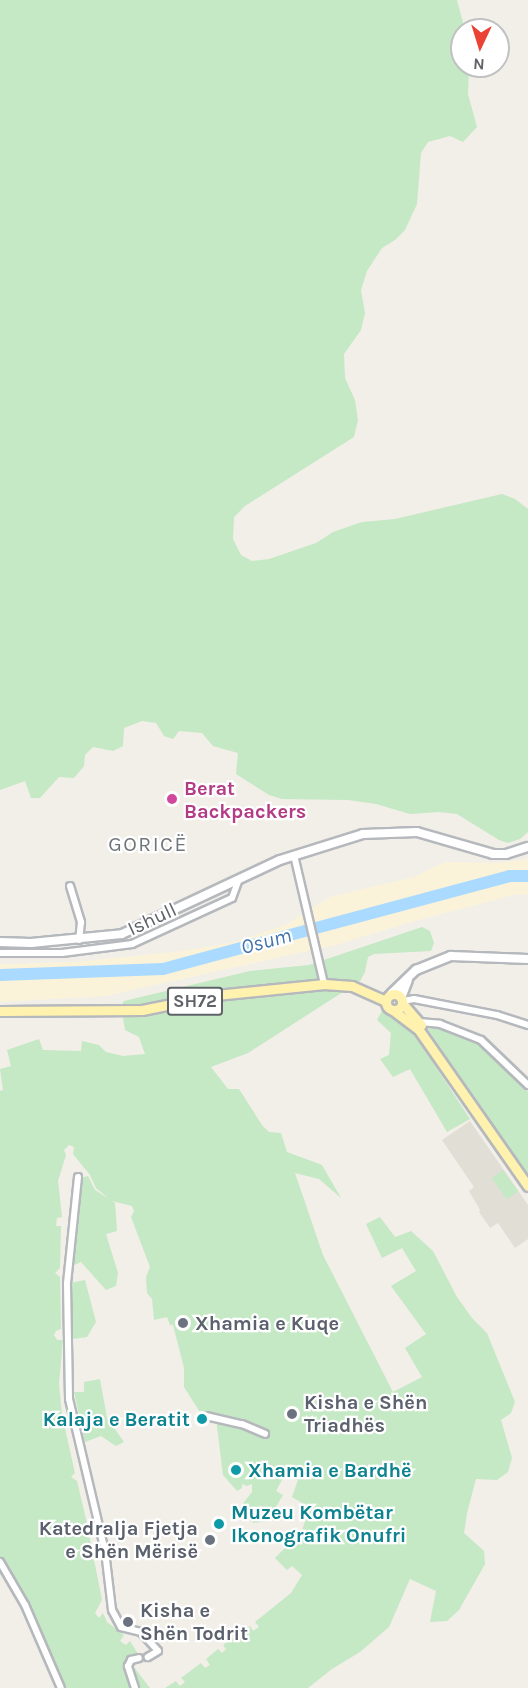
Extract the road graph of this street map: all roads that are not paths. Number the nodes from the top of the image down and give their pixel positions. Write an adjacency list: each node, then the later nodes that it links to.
1 (528, 847): 2 (street, Ishull)
2 (294, 855): 3 (street, Ishull); 10 (street)
3 (239, 879): 5 (street, Ishull); 7 (street)
4 (70, 885): 5 (street)
5 (79, 940): 6 (street, Ishull)
6 (0, 942)
7 (0, 953)
8 (528, 959): 9 (street)
9 (411, 974): 11 (street); 12 (street)
10 (324, 984): 11 (main road, SH72); 13 (main road, SH72)
11 (388, 998): 12 (main road, SH72); 14 (main road, SH72)
12 (402, 1001): 14 (main road); 15 (main road, SH72); 16 (street)
13 (0, 1011)
14 (394, 1011): 18 (main road, SH72)
15 (418, 1022): 17 (street); 18 (main road, SH72)
16 (528, 1025)
17 (528, 1085)
18 (465, 1095): 20 (main road, SH72)
19 (78, 1177): 24 (street)
20 (528, 1186)
21 (206, 1416): 22 (street)
22 (265, 1434)
23 (0, 1562): 26 (street)
24 (148, 1657)
25 (139, 1658): 27 (street)
26 (61, 1688)
27 (135, 1688)

